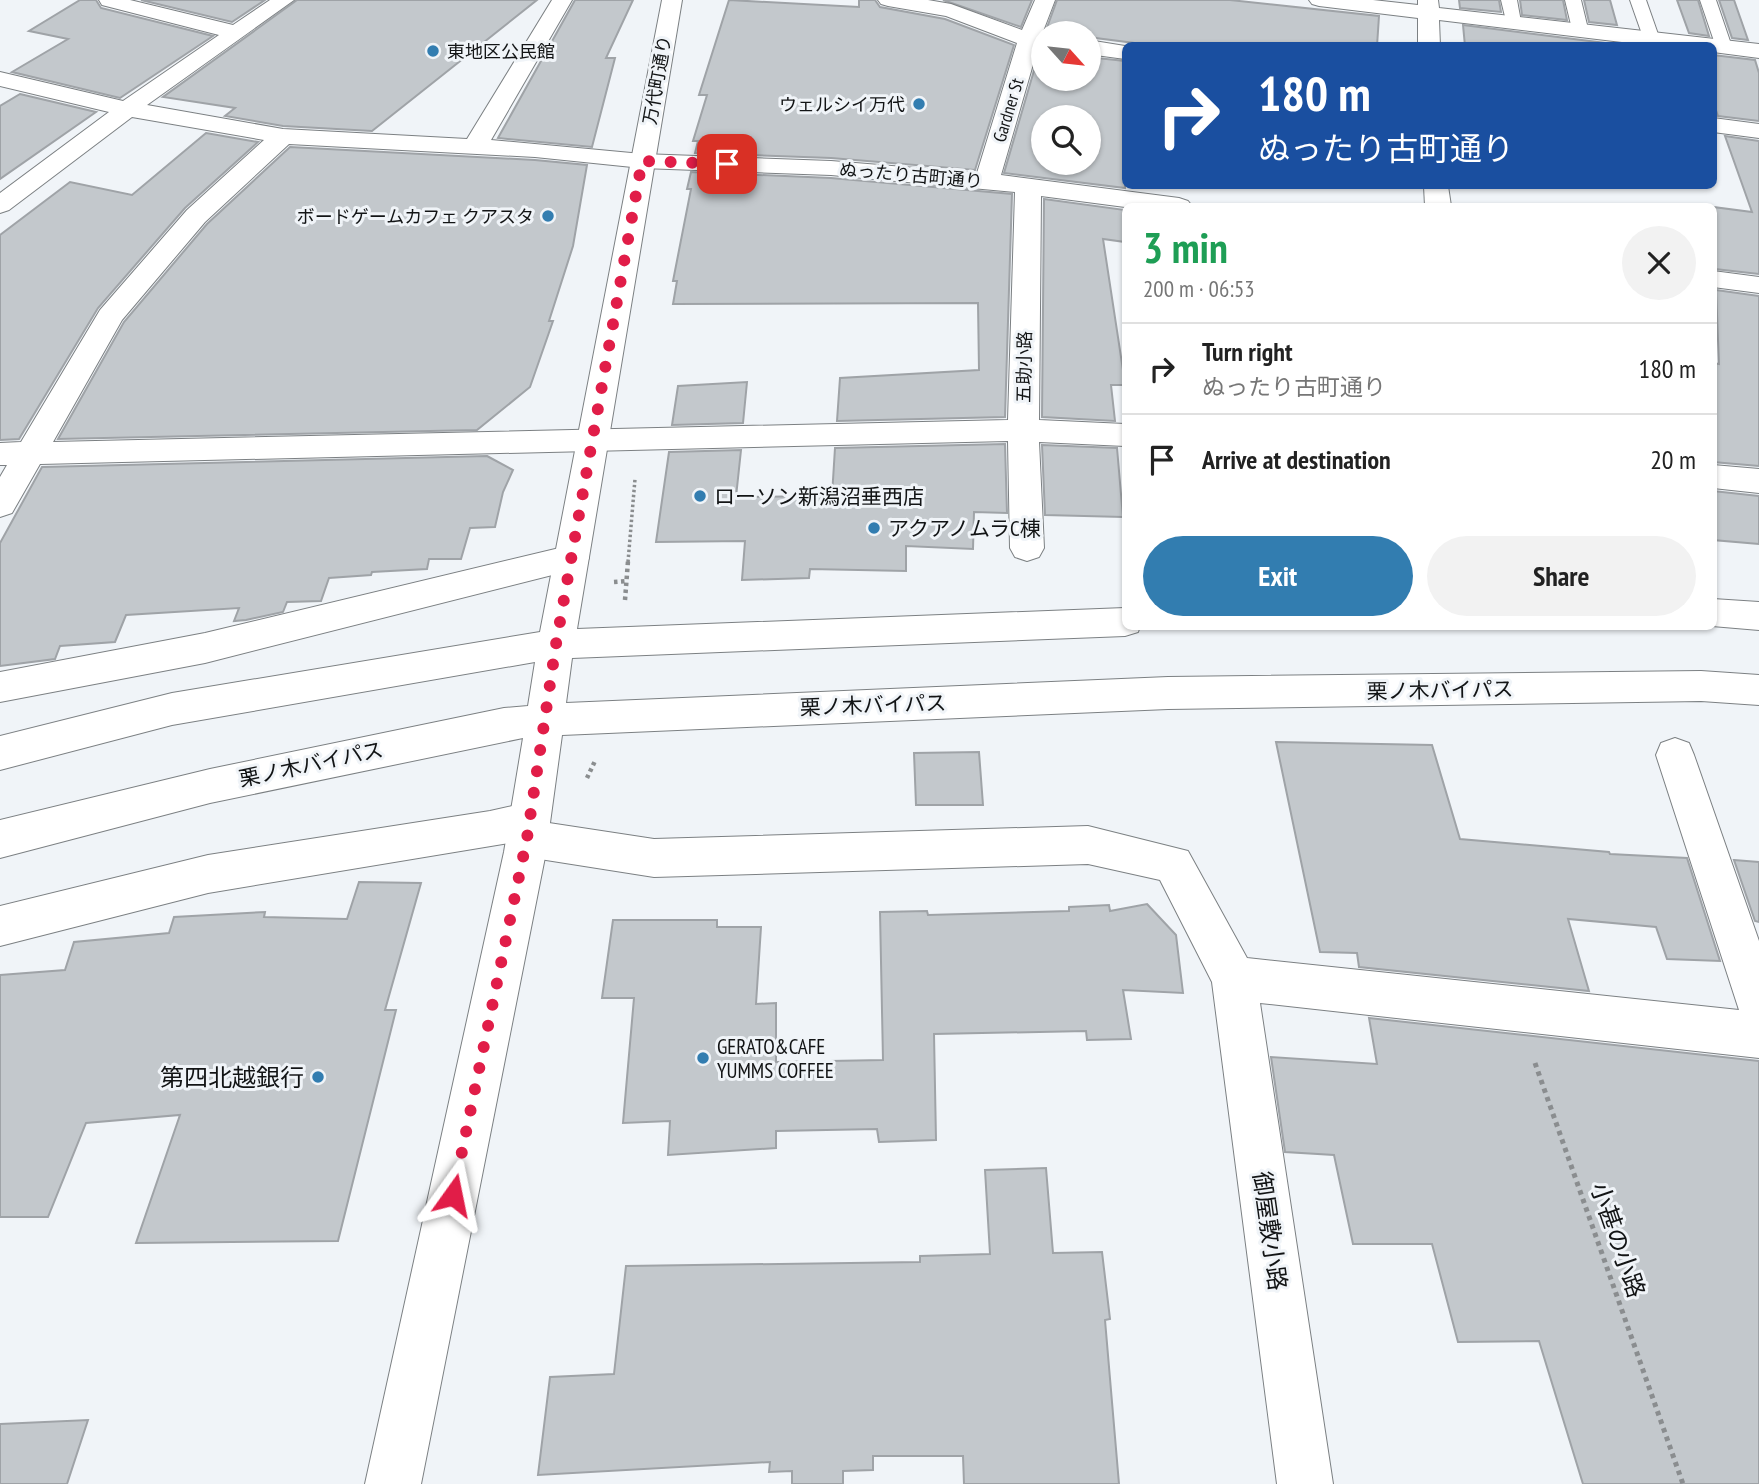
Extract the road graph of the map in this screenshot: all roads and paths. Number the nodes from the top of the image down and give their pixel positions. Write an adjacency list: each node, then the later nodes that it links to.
1 (284, 0): 16 (street)
2 (562, 0): 32 (street)
3 (672, 0): 33 (street, 万代町通り)
4 (888, 0): 18 (street)
5 (1045, 0): 13 (street, Gardner St)
6 (1320, 0): 12 (street)
7 (1509, 0): 14 (lane)
8 (1573, 0): 15 (lane)
9 (1638, 0): 17 (lane)
10 (1708, 0): 22 (lane)
11 (108, 1): 16 (street)
12 (1429, 6): 14 (street); 19 (street)
13 (1040, 21)
14 (1513, 22): 15 (street)
15 (1580, 29): 17 (street)
16 (234, 32): 28 (street)
17 (1651, 37): 20 (street)
18 (1031, 39)
19 (1429, 42)
20 (1688, 42)
21 (1717, 46): 22 (street)
22 (1724, 47): 25 (street)
23 (1101, 48): 24 (street)
24 (1122, 51)
25 (1759, 51)
26 (1031, 55): 34 (street, Gardner St)
27 (0, 79): 28 (street, ぬったり古町通り)
28 (127, 109): 31 (street, ぬったり古町通り); 37 (street)
29 (1717, 126): 30 (street)
30 (1759, 131)
31 (283, 136): 32 (street, ぬったり古町通り); 43 (street)
32 (474, 148): 33 (street, ぬったり古町通り)
33 (642, 161): 34 (street, ぬったり古町通り); 42 (street, 万代町通り)
34 (987, 181): 35 (street, ぬったり古町通り)
35 (1028, 186): 36 (street, ぬったり古町通り); 40 (street, 五助小路)
36 (1157, 203)
37 (0, 205)
38 (1717, 280): 39 (street)
39 (1759, 285)
40 (1023, 430): 41 (street); 42 (street); 47 (street, 五助小路)
41 (1122, 435)
42 (592, 440): 43 (street); 48 (street, 万代町通り)
43 (15, 453): 46 (street)
44 (1717, 476): 45 (street)
45 (1759, 481)
46 (0, 505)
47 (1027, 548)
48 (572, 558): 52 (street, 万代町通り); 53 (street)
49 (1717, 613): 50 (street)
50 (1759, 616)
51 (1122, 622): 52 (street)
52 (556, 644): 55 (street, 万代町通り); 56 (street)
53 (0, 687)
54 (1759, 690): 55 (street, 栗ノ木バイパス)
55 (545, 719): 58 (street, 万代町通り); 59 (street, 栗ノ木バイパス)
56 (0, 753)
57 (1675, 755): 62 (street)
58 (529, 829): 60 (street); 61 (street); 65 (street, 万代町通り)
59 (0, 839)
60 (0, 926)
61 (1234, 978): 63 (street); 66 (street, 御屋敷小路)
62 (1759, 1005)
63 (1517, 1009): 64 (street); 67 (path, 小甚の小路)
64 (1759, 1035)
65 (393, 1484)
66 (1305, 1484)
67 (1683, 1484)

